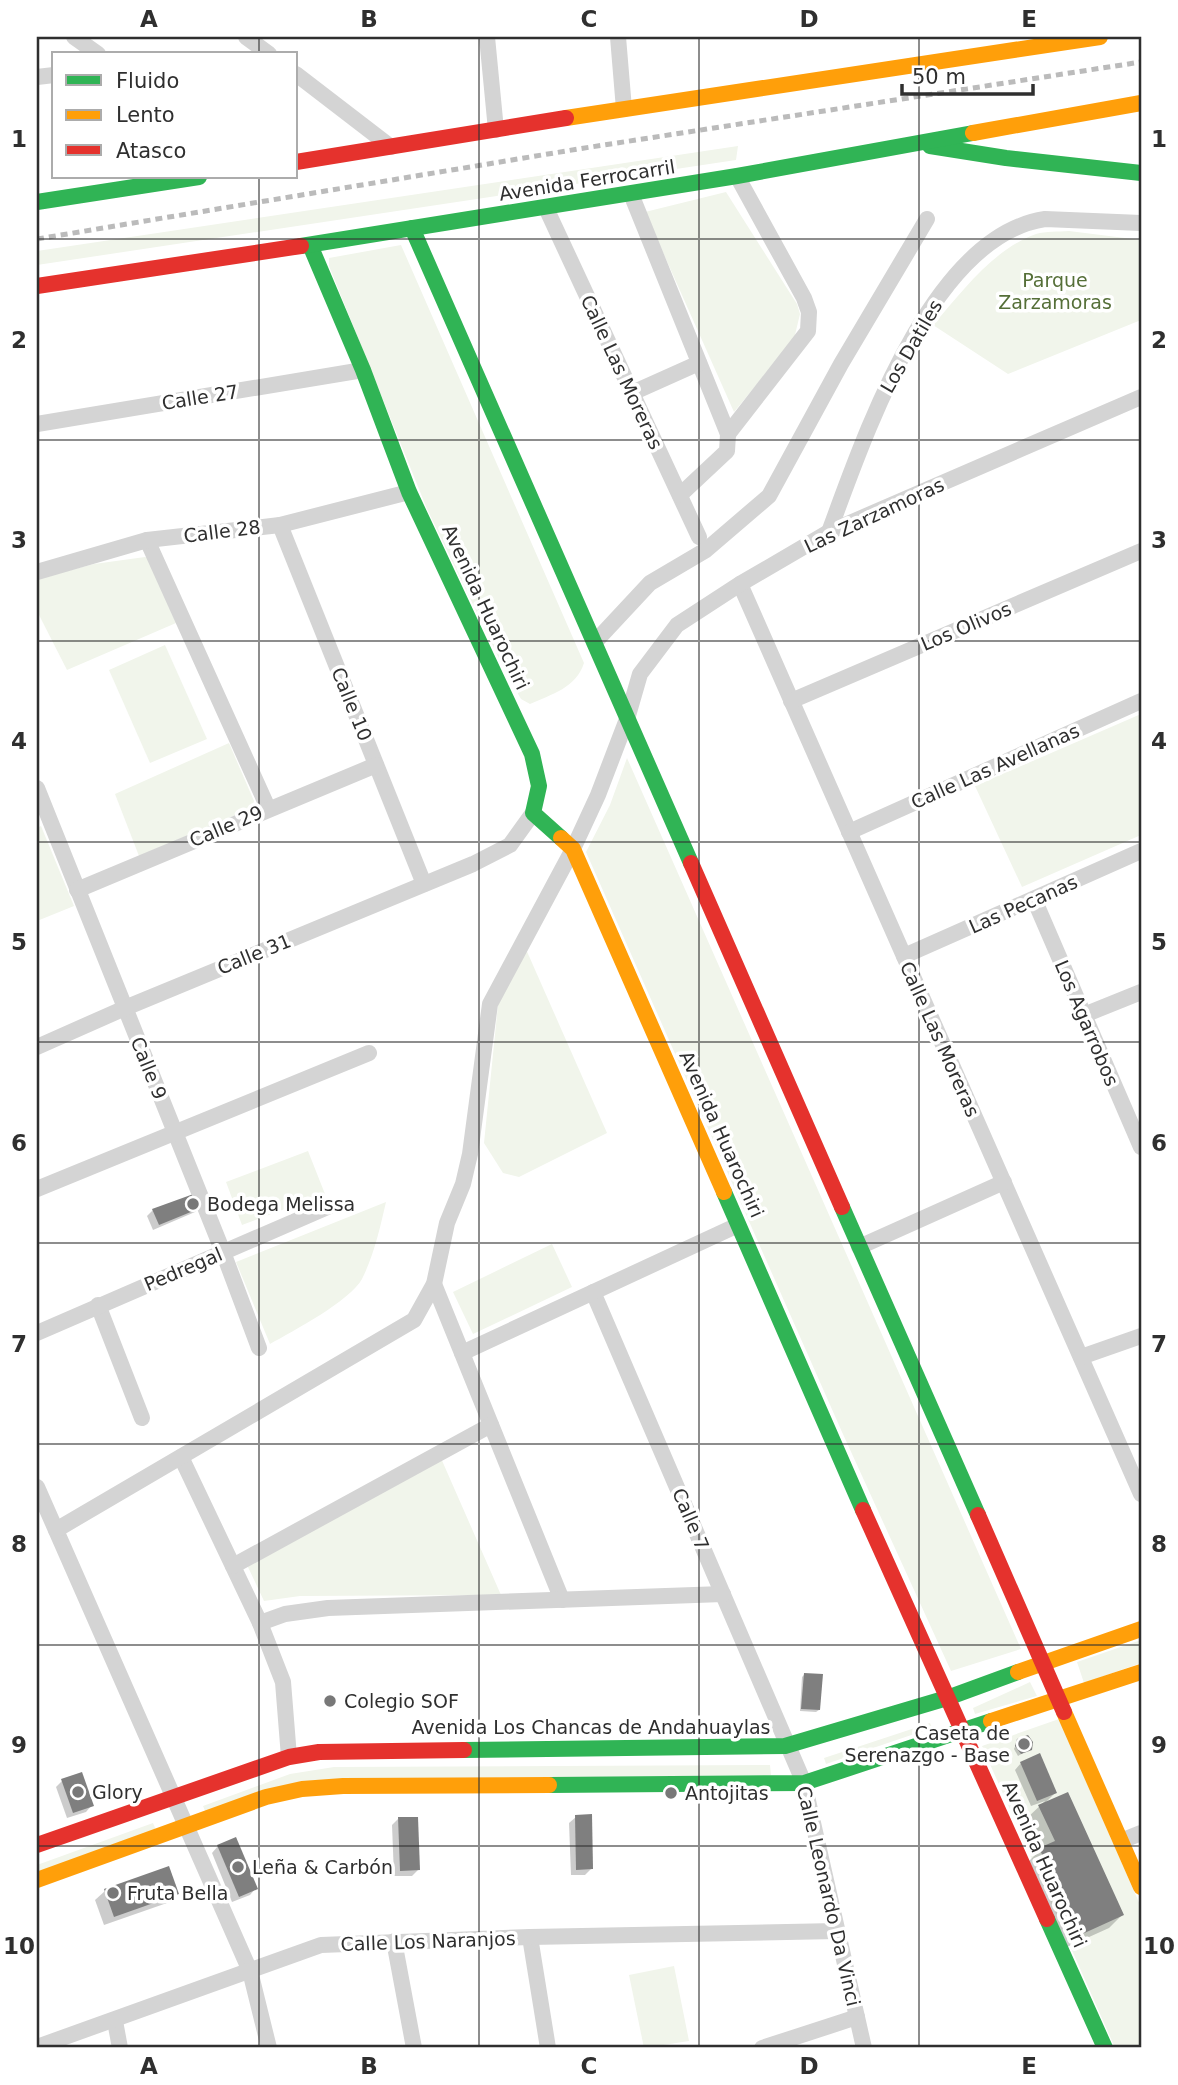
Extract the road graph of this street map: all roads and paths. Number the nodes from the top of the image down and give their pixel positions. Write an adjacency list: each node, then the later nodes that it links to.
1 (74, 37): 8 (street)
2 (246, 37): 9 (street)
3 (618, 37): 13 (street)
4 (983, 37): 10 (street)
5 (1100, 37): 7 (street)
6 (484, 40): 14 (street)
7 (1055, 41): 10 (street)
8 (95, 52)
9 (266, 52)
10 (978, 57): 13 (street)
11 (298, 76): 16 (street)
12 (1141, 103): 15 (street, Avenida Ferrocarril)
13 (624, 109): 14 (street)
14 (496, 130): 16 (street)
15 (913, 144): 18 (street); 19 (street, Avenida Ferrocarril)
16 (391, 147): 17 (street)
17 (298, 162)
18 (1141, 173)
19 (737, 176): 21 (street, Avenida Ferrocarril); 34 (street)
20 (193, 178): 22 (street)
21 (631, 194): 23 (street, Avenida Ferrocarril); 29 (street)
22 (37, 202)
23 (546, 208): 26 (street, Avenida Ferrocarril); 31 (street, Calle Las Moreras)
24 (928, 219): 44 (street)
25 (1141, 223): 38 (street, Los Datiles)
26 (412, 228): 27 (street, Avenida Ferrocarril); 44 (street)
27 (310, 245): 28 (street, Avenida Ferrocarril); 30 (street, Avenida Huarochiri)
28 (37, 286)
29 (699, 363): 31 (street); 34 (street)
30 (363, 370): 33 (street, Calle 27); 35 (street, Avenida Huarochiri)
31 (632, 393): 36 (street, Calle Las Moreras)
32 (1141, 397): 38 (street, Las Zarzamoras)
33 (37, 424)
34 (728, 434): 36 (street)
35 (409, 492): 37 (street, Calle 28); 51 (street, Avenida Huarochiri)
36 (680, 495): 39 (street, Calle Las Moreras)
37 (280, 525): 40 (street, Calle 28); 48 (street, Calle 10)
38 (829, 532): 43 (street, Las Zarzamoras)
39 (699, 537)
40 (148, 540): 42 (street, Calle 28); 50 (street)
41 (1141, 551): 45 (street, Los Olivos)
42 (37, 572)
43 (740, 584): 45 (street, Calle Las Moreras); 47 (street, Las Zarzamoras)
44 (595, 642): 47 (street)
45 (791, 701): 52 (street, Calle Las Moreras)
46 (1141, 701): 52 (street, Calle Las Avellanas)
47 (627, 719): 53 (street, Las Zarzamoras); 70 (street)
48 (376, 765): 50 (street, Calle 29); 55 (street, Calle 10)
49 (37, 789): 56 (street, Calle 9)
50 (268, 808): 56 (street, Calle 29)
51 (533, 813): 53 (street, Avenida Huarochiri); 55 (street, Calle 31)
52 (849, 832): 58 (street, Calle Las Moreras)
53 (573, 849): 69 (street, Avenida Huarochiri); 72 (street, Las Zarzamoras)
54 (1141, 851): 57 (street, Las Pecanas)
55 (424, 884): 60 (street, Calle 31)
56 (77, 890): 60 (street, Calle 9)
57 (1034, 899): 58 (street, Las Pecanas); 61 (street, Los Agarrobos)
58 (904, 956): 66 (street, Calle Las Moreras)
59 (1141, 992): 61 (street)
60 (125, 1008): 62 (street, Calle 31); 64 (street, Calle 9)
61 (1084, 1015): 65 (street, Los Agarrobos)
62 (37, 1048)
63 (369, 1053): 64 (street)
64 (175, 1132): 67 (street); 71 (street, Calle 9)
65 (1141, 1147)
66 (1004, 1182): 70 (street); 79 (street, Calle Las Moreras)
67 (37, 1189)
68 (330, 1206): 71 (street, Pedregal)
69 (738, 1225): 73 (street); 93 (street, Avenida Huarochiri)
70 (859, 1247): 91 (street)
71 (223, 1252): 74 (street, Pedregal); 77 (street, Calle 9)
72 (434, 1284): 78 (street); 82 (street, Las Zarzamoras)
73 (593, 1292): 78 (street); 87 (street, Calle 7)
74 (98, 1305): 75 (street, Pedregal); 80 (street)
75 (37, 1333)
76 (1141, 1336): 79 (street)
77 (259, 1348)
78 (462, 1353): 81 (street)
79 (1081, 1357): 84 (street, Calle Las Moreras)
80 (142, 1418)
81 (491, 1425): 86 (street); 88 (street)
82 (181, 1457): 85 (street, Las Zarzamoras); 86 (street)
83 (37, 1487): 85 (street)
84 (1140, 1488)
85 (56, 1530): 99 (street)
86 (233, 1566): 89 (street)
87 (723, 1594): 88 (street); 96 (street, Calle 7)
88 (562, 1600): 89 (street)
89 (260, 1623): 97 (street)
90 (1141, 1629): 91 (street, Avenida Los Chancas de Andahuaylas)
91 (1041, 1663): 93 (street, Avenida Los Chancas de Andahuaylas); 94 (street)
92 (1141, 1672): 94 (street)
93 (947, 1698): 95 (street, Avenida Huarochiri); 96 (street, Avenida Los Chancas de Andahuaylas)
94 (1058, 1701): 95 (street); 102 (street)
95 (962, 1731): 98 (street); 119 (street, Avenida Huarochiri)
96 (788, 1746): 97 (street, Avenida Los Chancas de Andahuaylas); 98 (street, Calle Leonardo Da Vinci)
97 (289, 1757): 99 (street, Avenida Los Chancas de Andahuaylas)
98 (804, 1783): 100 (street); 106 (street, Calle Leonardo Da Vinci)
99 (174, 1796): 100 (street); 103 (street, Avenida Los Chancas de Andahuaylas)
100 (185, 1826): 104 (street); 109 (street)
101 (1141, 1833): 102 (street)
102 (1121, 1841): 105 (street)
103 (37, 1844)
104 (37, 1880)
105 (1141, 1887)
106 (837, 1931): 107 (street, Calle Los Naranjos); 110 (street, Calle Leonardo Da Vinci)
107 (530, 1937): 108 (street, Calle Los Naranjos); 116 (street)
108 (394, 1941): 109 (street, Calle Los Naranjos); 115 (street)
109 (250, 1971): 111 (street, Calle Los Naranjos); 114 (street)
110 (857, 2017): 117 (street); 118 (street, Calle Leonardo Da Vinci)
111 (115, 2021): 112 (street, Calle Los Naranjos); 113 (street)
112 (37, 2048)
113 (120, 2048)
114 (269, 2048)
115 (414, 2048)
116 (548, 2048)
117 (762, 2048)
118 (864, 2048)
119 (1105, 2048)

